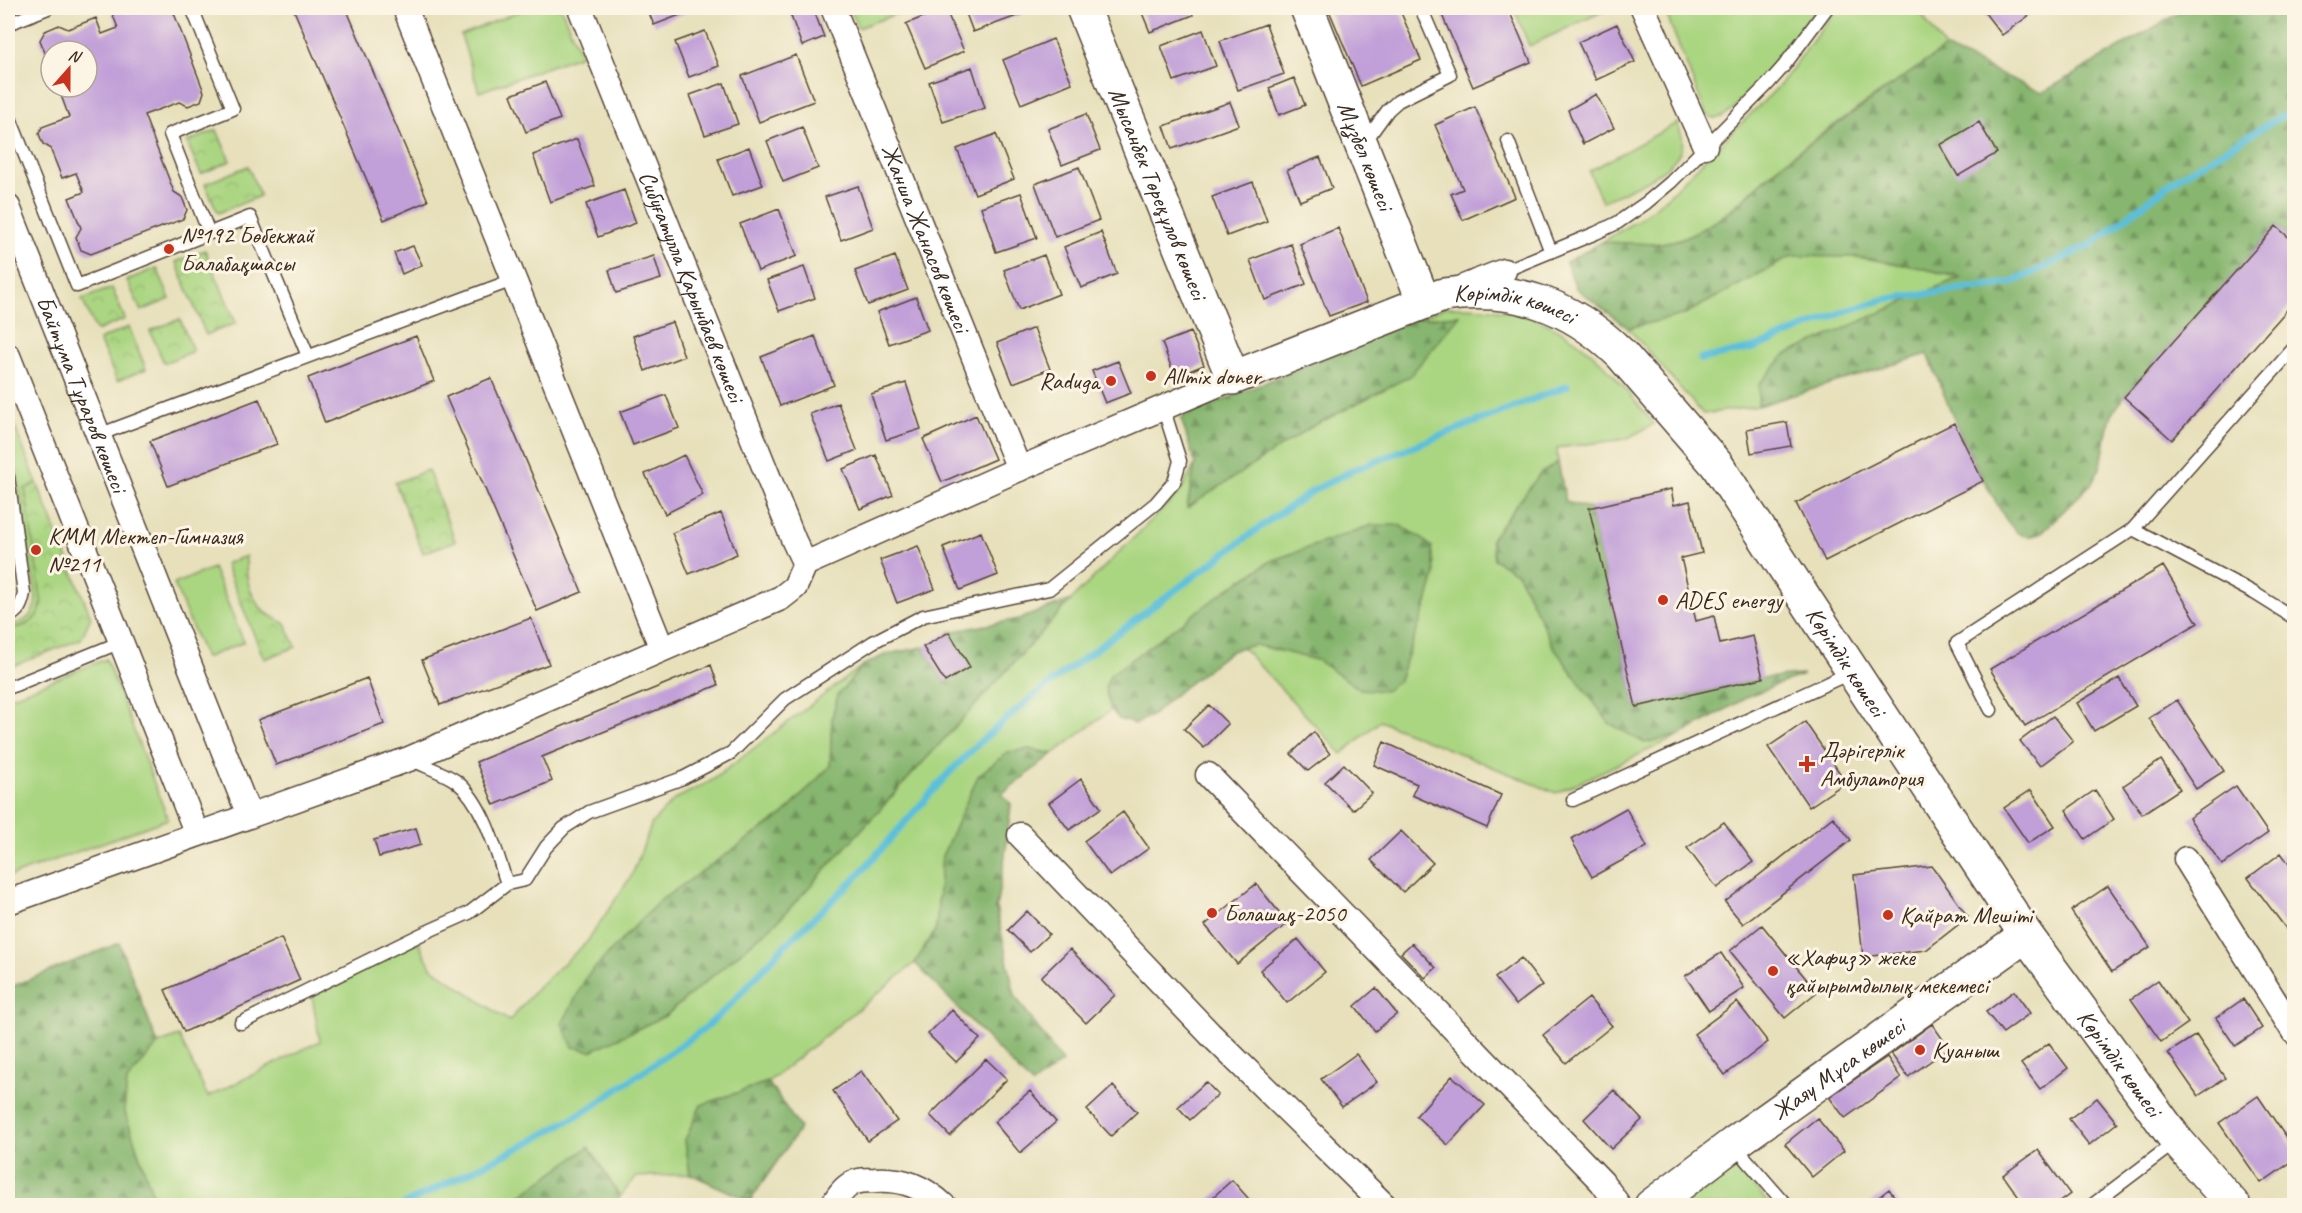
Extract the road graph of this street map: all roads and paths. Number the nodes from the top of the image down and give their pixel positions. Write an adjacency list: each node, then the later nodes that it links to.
1 (48, 8): 11 (lane)
2 (192, 8): 17 (lane)
3 (405, 8): 20 (street)
4 (580, 8): 32 (street, Сибуғатулла Қарынбаев көшесі)
5 (833, 8): 29 (street, Жанша Жанасов көшесі)
6 (1083, 8): 26 (street, Мысанбек Төреқұлов көшесі)
7 (1307, 8): 14 (street, Мұзбел көшесі)
8 (1421, 8): 14 (lane)
9 (1643, 8): 15 (street)
10 (1827, 8): 15 (lane)
11 (8, 24)
12 (8, 114): 17 (lane)
13 (1508, 141): 18 (lane)
14 (1362, 146): 22 (street, Мұзбел көшесі)
15 (1705, 146): 18 (lane)
16 (8, 207): 28 (street, Байтұма Тұраров көшесі)
17 (209, 233): 25 (lane)
18 (1551, 252): 19 (lane)
19 (1504, 271): 21 (lane); 22 (street)
20 (513, 280): 25 (lane); 36 (street)
21 (1524, 297): 22 (street, Көрімдік көшесі); 37 (street, Көрімдік көшесі)
22 (1434, 299): 26 (street, Көрімдік көшесі)
23 (2295, 348): 31 (lane)
24 (8, 356): 35 (street)
25 (308, 356): 28 (lane)
26 (1233, 378): 27 (street)
27 (1163, 407): 29 (street); 47 (lane)
28 (98, 435): 43 (street, Байтұма Тұраров көшесі)
29 (1019, 469): 32 (street)
30 (8, 477): 33 (lane)
31 (2133, 530): 34 (lane); 39 (lane)
32 (805, 564): 36 (street)
33 (8, 616)
34 (2295, 618)
35 (121, 642): 38 (lane); 44 (street)
36 (662, 649): 40 (street)
37 (1853, 671): 42 (lane); 49 (street, Көрімдік көшесі)
38 (8, 688)
39 (1991, 710)
40 (409, 759): 43 (street); 47 (lane)
41 (1208, 775): 57 (street)
42 (1573, 800)
43 (249, 815): 44 (street)
44 (197, 834): 48 (street)
45 (1020, 835): 56 (street)
46 (2186, 859): 51 (street)
47 (507, 884): 50 (lane)
48 (8, 902)
49 (2026, 935): 52 (street, Көрімдік көшесі); 53 (street, Жаяу Мұса көшесі)
50 (242, 1023)
51 (2295, 1032)
52 (2177, 1141): 60 (lane); 61 (street, Көрімдік көшесі)
53 (1733, 1144): 58 (street, Жаяу Мұса көшесі); 59 (lane)
54 (832, 1206): 55 (street)
55 (944, 1206)
56 (1385, 1206)
57 (1619, 1206)
58 (1651, 1206)
59 (1787, 1206)
60 (2091, 1206)
61 (2234, 1206)

